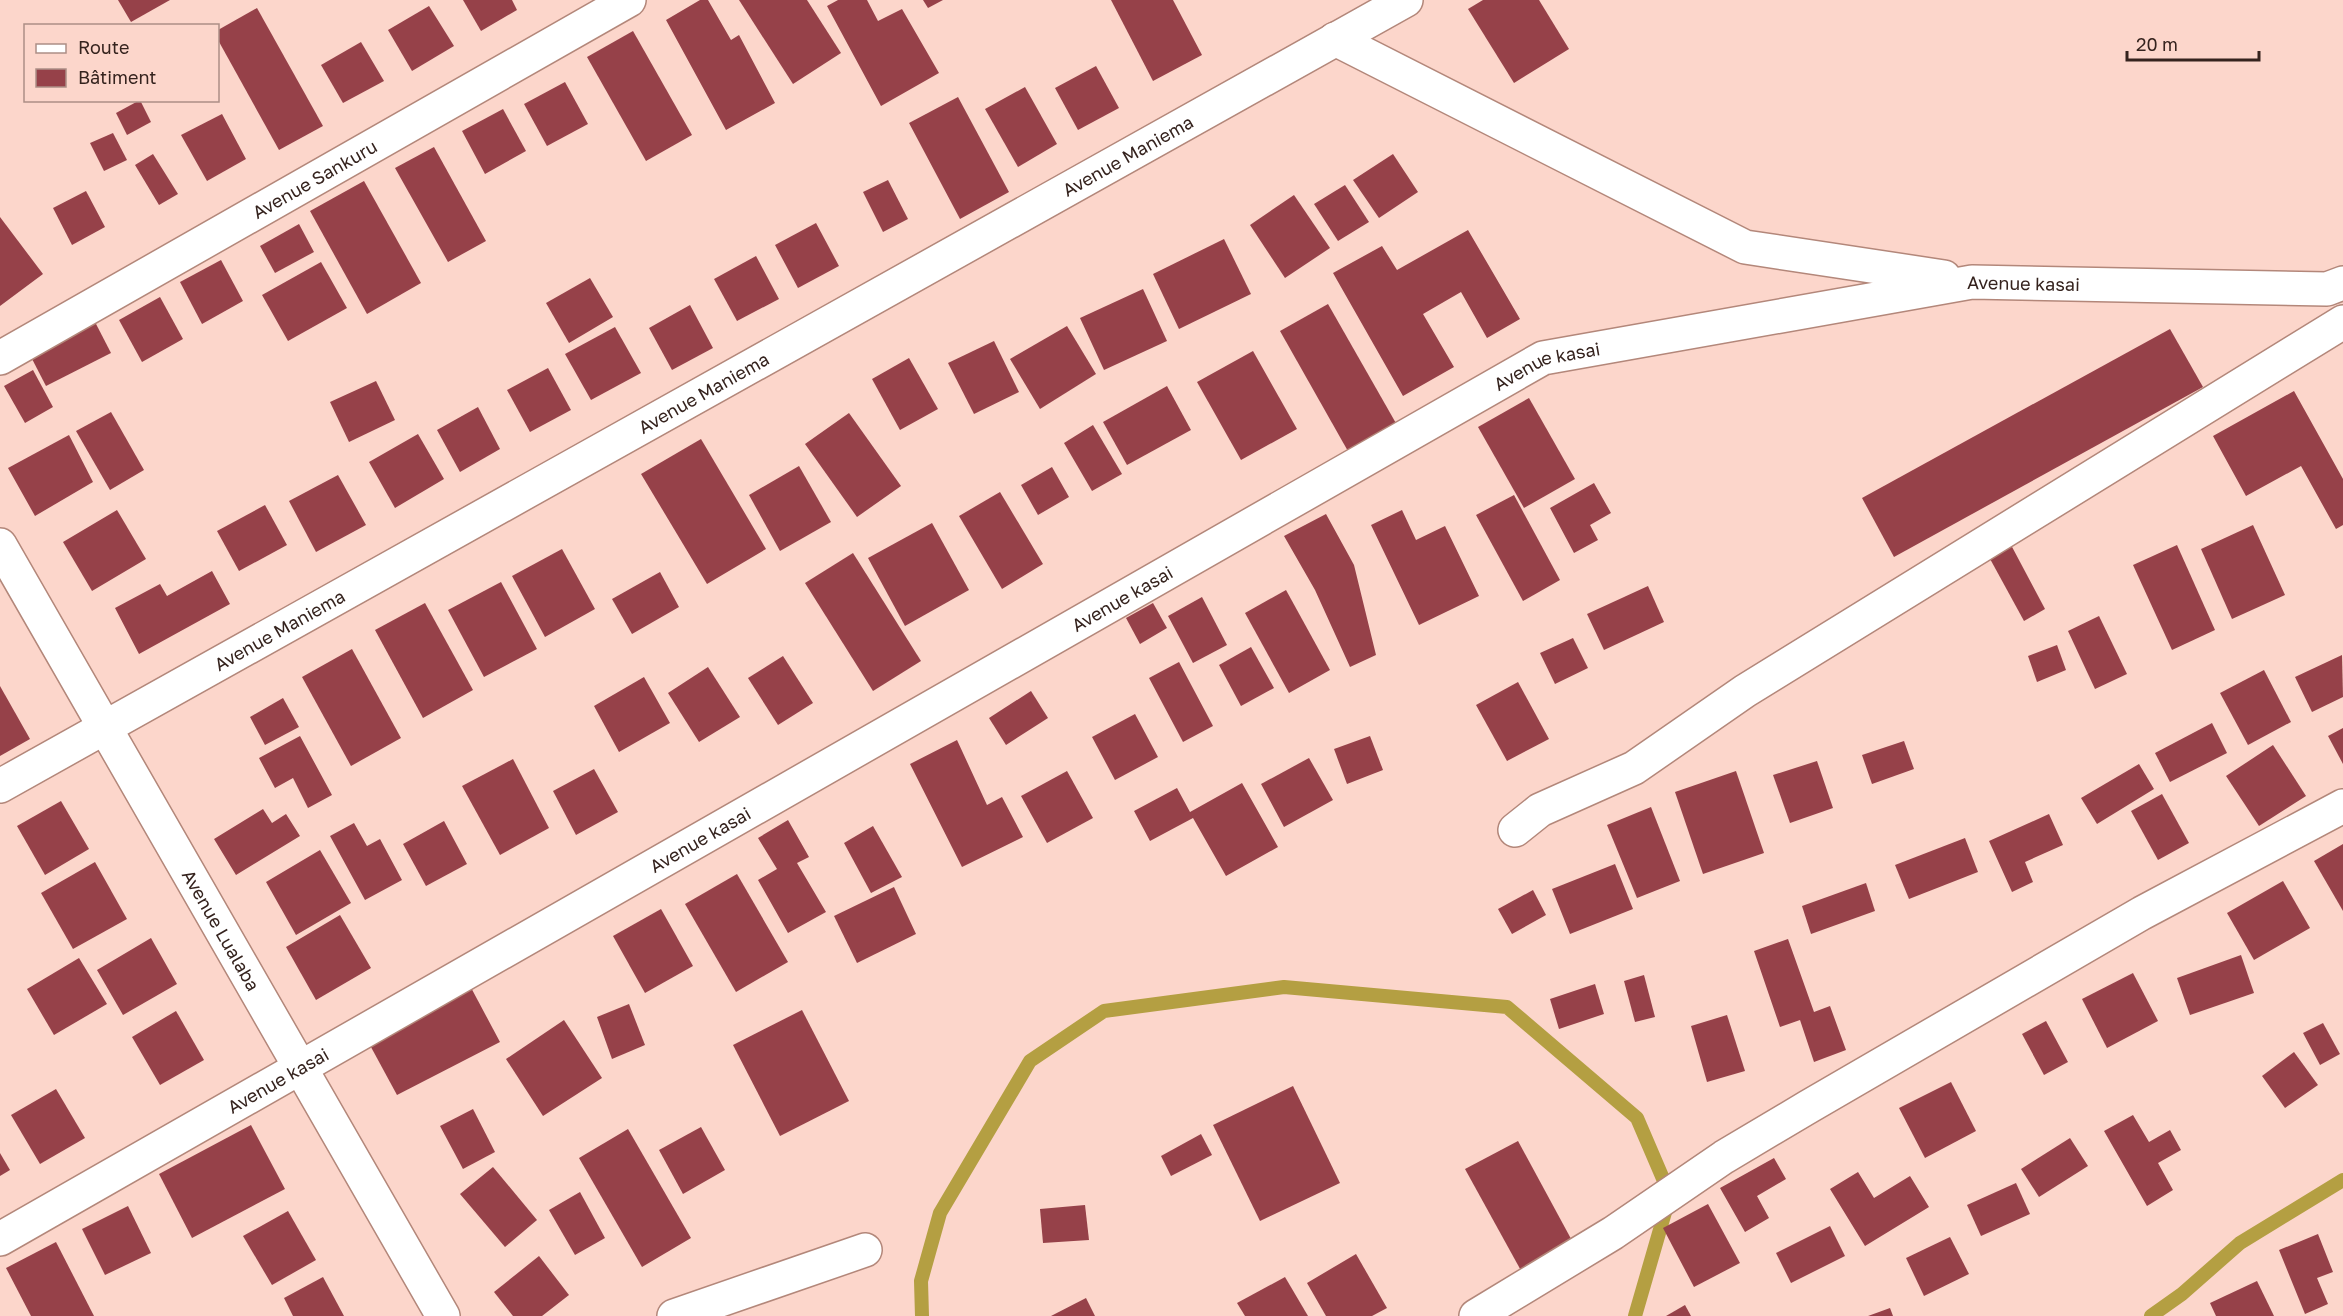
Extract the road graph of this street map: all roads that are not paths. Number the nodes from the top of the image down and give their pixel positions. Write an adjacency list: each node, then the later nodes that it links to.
1 (629, 0): 7 (street, Avenue Sankuru)
2 (1406, 0): 3 (street, Avenue Maniema)
3 (1335, 39): 4 (street); 9 (street, Avenue Maniema)
4 (1972, 282): 5 (street, Avenue kasai); 13 (street, Avenue kasai)
5 (2343, 283)
6 (2343, 322): 12 (street)
7 (0, 358)
8 (0, 544): 9 (street, Avenue Lualaba)
9 (105, 726): 10 (street, Avenue Maniema); 13 (street, Avenue Lualaba)
10 (0, 786)
11 (2343, 806): 18 (street)
12 (1515, 830)
13 (302, 1068): 14 (street, Avenue kasai); 16 (street, Avenue Lualaba)
14 (0, 1239)
15 (864, 1250): 17 (street)
16 (443, 1316)
17 (674, 1316)
18 (1476, 1316)

